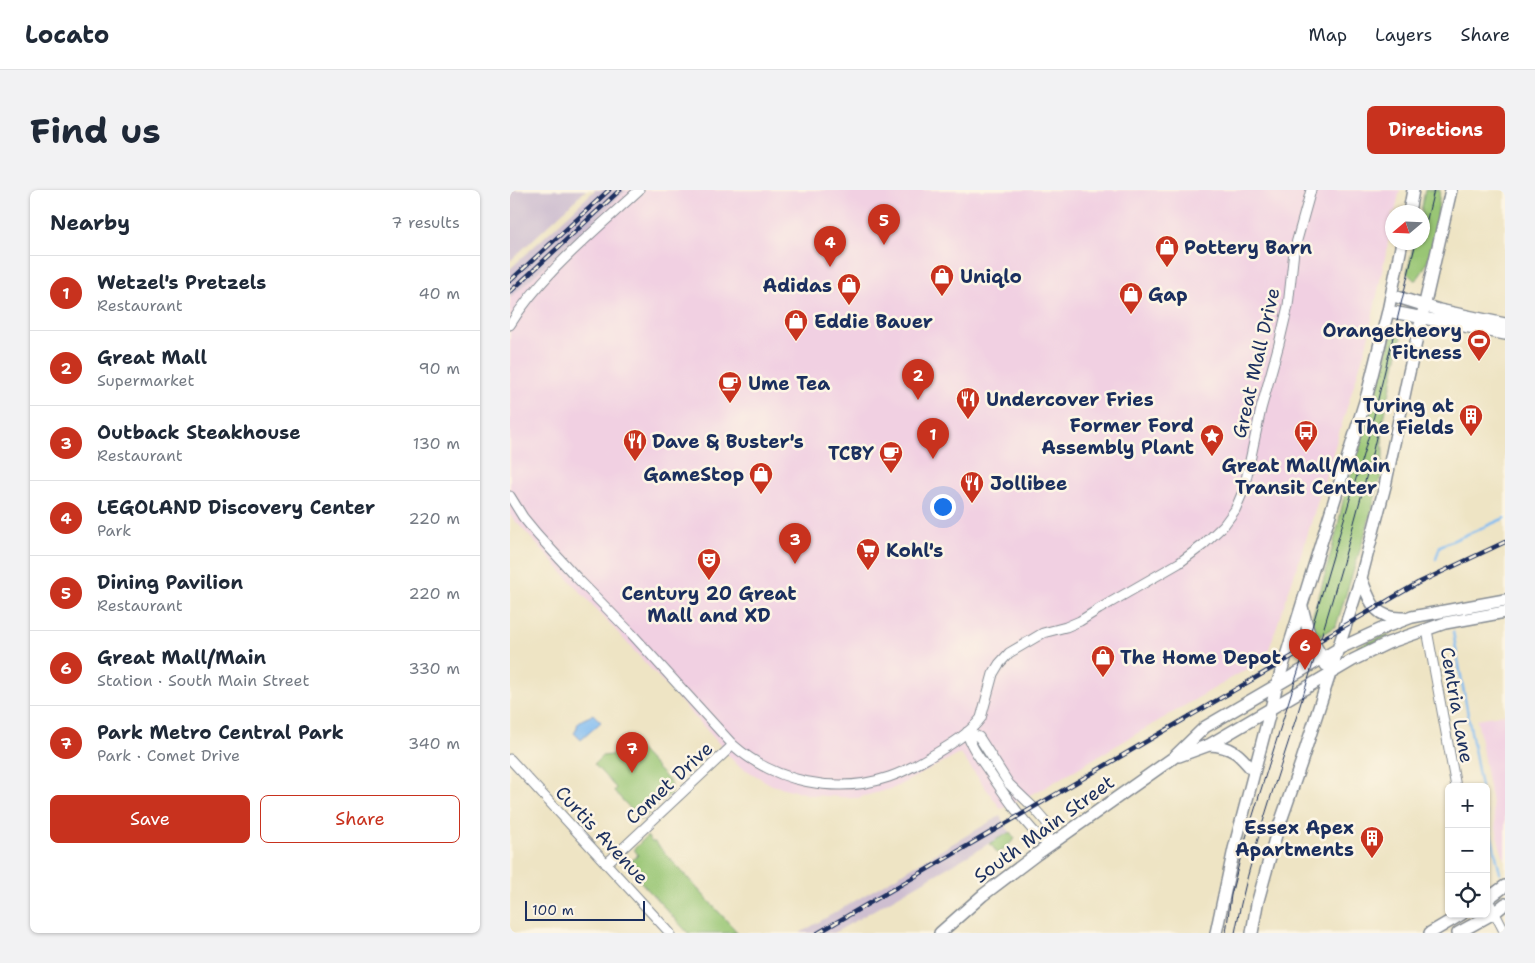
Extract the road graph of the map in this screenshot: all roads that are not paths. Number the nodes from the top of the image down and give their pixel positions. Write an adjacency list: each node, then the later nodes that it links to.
1 (639, 190): 12 (street)
2 (1311, 190): 26 (street, Great Mall Drive)
3 (1413, 190): 5 (main road)
4 (1451, 190): 8 (main road)
5 (1410, 205)
6 (1400, 250): 7 (main road)
7 (1391, 295): 8 (main road); 9 (main road)
8 (1424, 305): 10 (main road); 11 (main road)
9 (1388, 311): 10 (main road); 17 (main road)
10 (1421, 317): 13 (main road); 15 (main road)
11 (1505, 324)
12 (510, 325)
13 (1505, 334)
14 (510, 496): 27 (street, Great Mall Drive)
15 (1361, 578): 19 (main road); 21 (main road)
16 (1505, 600): 19 (main road, South Main Street)
17 (1302, 607): 22 (main road); 24 (main road)
18 (1505, 612): 20 (main road, South Main Street)
19 (1412, 617): 21 (main road, South Main Street)
20 (1427, 630): 23 (main road, South Main Street); 32 (street, Centria Lane)
21 (1338, 649): 22 (main road, South Main Street); 23 (main road)
22 (1322, 658): 23 (main road); 24 (main road, South Main Street)
23 (1330, 673): 25 (main road, South Main Street); 44 (main road)
24 (1277, 685): 25 (main road); 29 (main road, South Main Street)
25 (1272, 708): 28 (main road, South Main Street); 31 (main road)
26 (967, 732): 27 (street, Great Mall Drive); 33 (street); 33 (street)
27 (733, 745): 34 (street, Comet Drive)
28 (1209, 745): 29 (main road, South Main Street); 31 (main road)
29 (1173, 758): 33 (main road, South Main Street)
30 (510, 759): 34 (street, Curtis Avenue)
31 (1254, 772): 43 (main road)
32 (1455, 783)
33 (1049, 846): 42 (main road, South Main Street)
34 (606, 864): 41 (street, Curtis Avenue)
35 (1505, 886): 36 (main road)
36 (1490, 897)
37 (1505, 904): 39 (main road)
38 (1490, 905): 39 (street)
39 (1494, 913): 46 (main road); 47 (street)
40 (1455, 918): 45 (main road)
41 (670, 933)
42 (940, 933)
43 (1216, 933)
44 (1252, 933)
45 (1430, 933)
46 (1458, 933)
47 (1504, 933)

